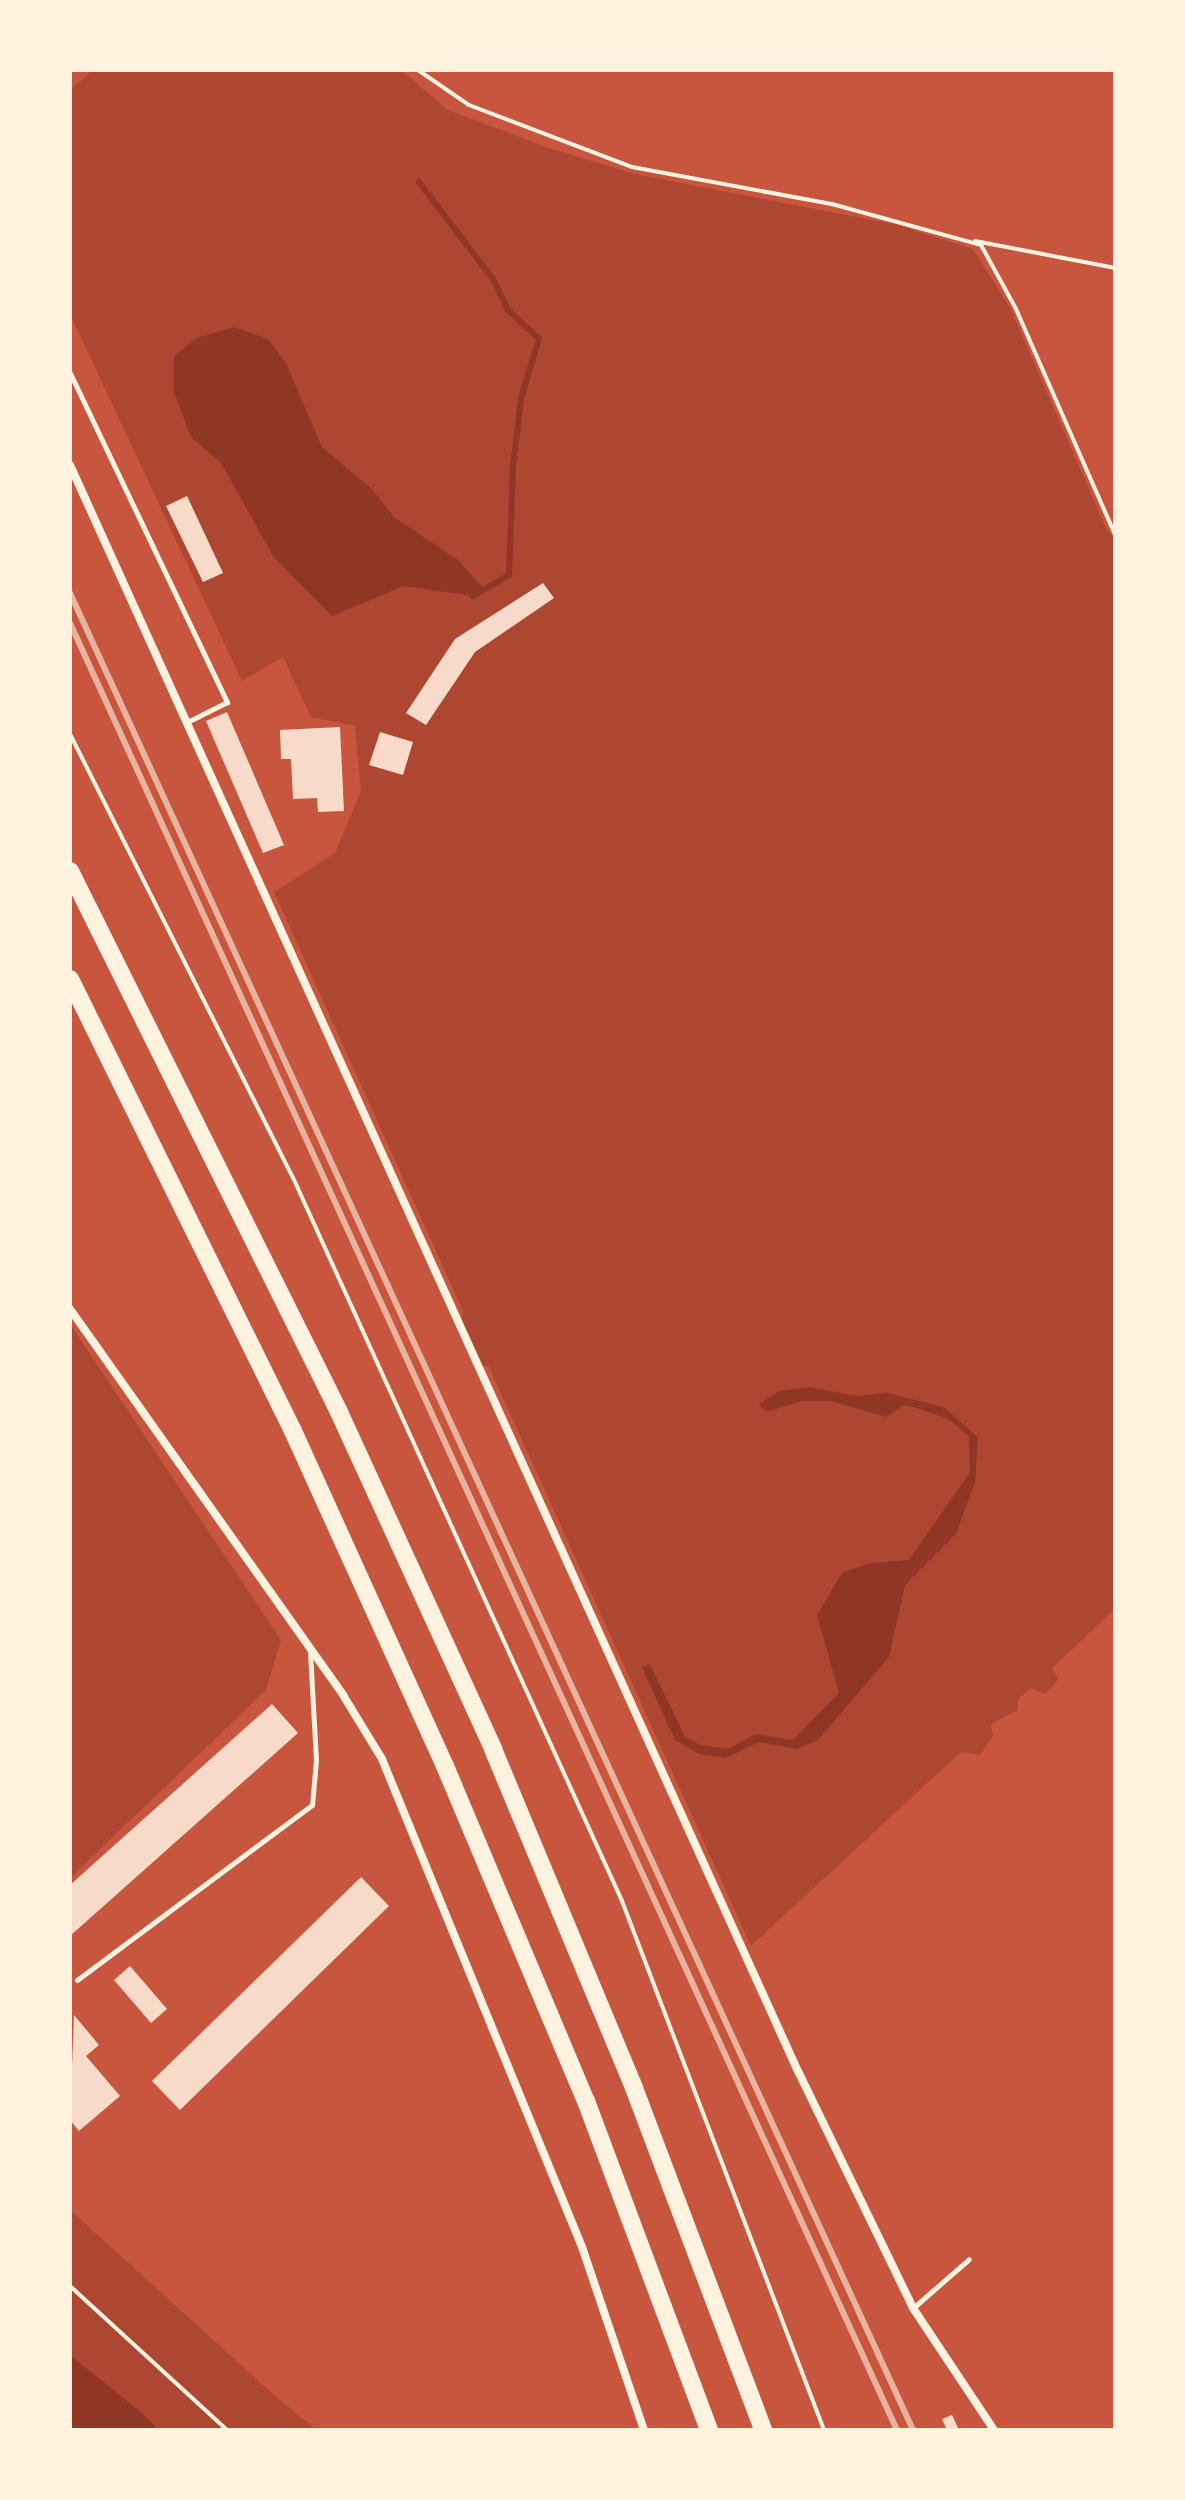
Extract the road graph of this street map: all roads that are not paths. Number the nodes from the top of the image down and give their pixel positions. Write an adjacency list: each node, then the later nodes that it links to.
1 (70, 373): 3 (lane)
2 (70, 465): 3 (street)
3 (187, 722): 10 (street)
4 (70, 871): 13 (highway)
5 (70, 979): 12 (highway)
6 (70, 1309): 7 (street)
7 (310, 1649): 8 (lane); 11 (street)
8 (77, 1980)
9 (969, 2259): 10 (lane)
10 (913, 2308): 14 (street)
11 (644, 2430)
12 (709, 2430)
13 (763, 2430)
14 (994, 2430)

